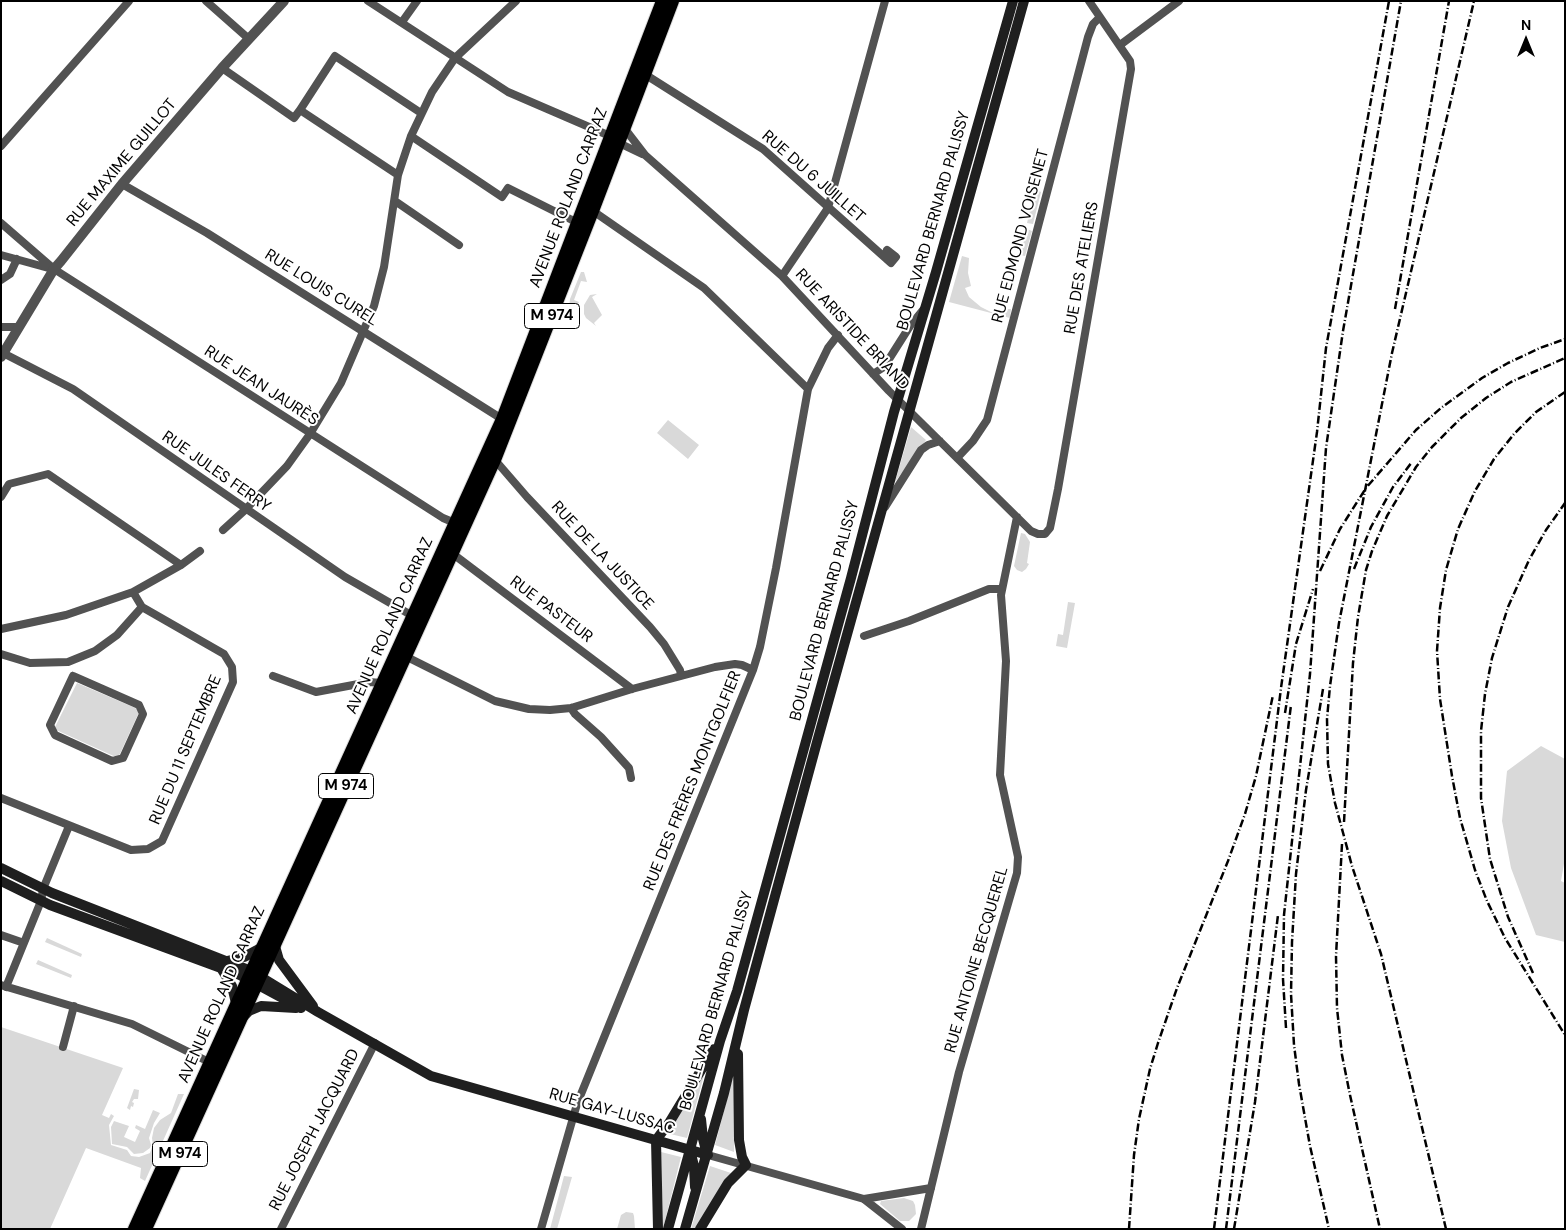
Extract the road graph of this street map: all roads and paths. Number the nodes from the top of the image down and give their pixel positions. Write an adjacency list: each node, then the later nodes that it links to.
1 (129, 1): 27 (street)
2 (206, 1): 17 (street)
3 (284, 1): 17 (street, RUE MAXIME GUILLOT)
4 (368, 1): 15 (street, RUE ARISTIDE BRIAND)
5 (417, 1): 15 (street)
6 (516, 1): 19 (street)
7 (662, 1): 16 (main road, M 974)
8 (674, 1): 16 (main road, M 974)
9 (885, 1): 32 (street)
10 (1013, 1): 43 (main road, BOULEVARD BERNARD PALISSY)
11 (1024, 1): 52 (main road, BOULEVARD BERNARD PALISSY)
12 (1089, 1): 14 (street, RUE DES ATELIERS)
13 (1179, 1): 18 (street)
14 (1100, 17): 18 (street, RUE DES ATELIERS); 56 (street, RUE EDMOND VOISENET)
15 (402, 22): 19 (street, RUE ARISTIDE BRIAND)
16 (658, 29): 21 (main road, AVENUE ROLAND CARRAZ / M 974); 26 (main road, AVENUE ROLAND CARRAZ / M 974)
17 (250, 39): 20 (street, RUE MAXIME GUILLOT)
18 (1120, 46): 64 (street, RUE DES ATELIERS)
19 (455, 58): 23 (street); 26 (street, RUE ARISTIDE BRIAND)
20 (222, 68): 22 (street); 30 (street, RUE MAXIME GUILLOT)
21 (646, 75): 24 (main road, AVENUE ROLAND CARRAZ / M 974); 32 (street, RUE DU 6 JUILLET)
22 (300, 110): 23 (street); 29 (street)
23 (421, 114): 25 (street)
24 (625, 129): 26 (main road, AVENUE ROLAND CARRAZ / M 974); 28 (street, RUE ARISTIDE BRIAND)
25 (411, 136): 29 (street); 35 (street)
26 (615, 139): 28 (street, RUE ARISTIDE BRIAND); 33 (main road, AVENUE ROLAND CARRAZ / M 974); 35 (main road, AVENUE ROLAND CARRAZ / M 974)
27 (1, 146)
28 (645, 156): 41 (street, RUE ARISTIDE BRIAND)
29 (398, 175): 31 (street)
30 (122, 184): 40 (street, RUE MAXIME GUILLOT); 46 (street, RUE LOUIS CUREL)
31 (395, 201): 36 (street); 46 (street)
32 (828, 208): 37 (street, RUE DU 6 JUILLET); 41 (street)
33 (593, 211): 50 (street); 57 (main road, AVENUE ROLAND CARRAZ / M 974)
34 (1, 222): 40 (street)
35 (578, 223): 53 (main road, AVENUE ROLAND CARRAZ / M 974)
36 (459, 245)
37 (887, 250)
38 (1, 255): 39 (street)
39 (17, 259): 40 (street); 42 (street)
40 (54, 269): 44 (street, RUE MAXIME GUILLOT); 54 (street, RUE JEAN JAURÈS)
41 (782, 276): 47 (street, RUE ARISTIDE BRIAND)
42 (1, 280)
43 (924, 309): 49 (street); 51 (main road, BOULEVARD BERNARD PALISSY)
44 (19, 326): 45 (street); 48 (street, RUE MAXIME GUILLOT)
45 (1, 327)
46 (364, 331): 53 (street, RUE LOUIS CUREL); 54 (street)
47 (838, 336): 49 (street, RUE ARISTIDE BRIAND); 50 (street, RUE DES FRÈRES MONTGOLFIER)
48 (2, 355): 59 (street, RUE JULES FERRY)
49 (872, 374): 51 (street, RUE ARISTIDE BRIAND)
50 (808, 389): 77 (street, RUE DES FRÈRES MONTGOLFIER)
51 (898, 400): 52 (street, RUE ARISTIDE BRIAND); 104 (main road, BOULEVARD BERNARD PALISSY)
52 (910, 412): 55 (street, RUE ARISTIDE BRIAND); 60 (main road, BOULEVARD BERNARD PALISSY)
53 (502, 418): 62 (main road, AVENUE ROLAND CARRAZ / M 974)
54 (310, 434): 59 (street); 62 (street, RUE JEAN JAURÈS)
55 (940, 441): 56 (street, RUE ARISTIDE BRIAND); 60 (street, BOULEVARD BERNARD PALISSY)
56 (958, 458): 61 (street, RUE ARISTIDE BRIAND)
57 (495, 460): 66 (main road, AVENUE ROLAND CARRAZ / M 974); 78 (street, RUE DE LA JUSTICE)
58 (1, 497): 67 (street)
59 (245, 510): 63 (street); 71 (street, RUE JULES FERRY)
60 (881, 513): 103 (main road, BOULEVARD BERNARD PALISSY)
61 (1017, 517): 64 (street, RUE ARISTIDE BRIAND); 68 (street, RUE ANTOINE BECQUEREL)
62 (455, 523): 66 (main road); 71 (main road, AVENUE ROLAND CARRAZ / M 974)
63 (223, 530)
64 (1031, 531)
65 (200, 551): 67 (street)
66 (453, 554): 75 (main road, AVENUE ROLAND CARRAZ / M 974); 82 (street, RUE PASTEUR)
67 (181, 565): 69 (street)
68 (1002, 589): 73 (street); 114 (street, RUE ANTOINE BECQUEREL)
69 (134, 592): 70 (street); 72 (street)
70 (142, 607): 76 (street); 86 (street, RUE DU 11 SEPTEMBRE)
71 (412, 615): 81 (main road, AVENUE ROLAND CARRAZ / M 974)
72 (1, 629)
73 (864, 636)
74 (1, 654): 76 (street)
75 (405, 656): 83 (street); 93 (main road, AVENUE ROLAND CARRAZ / M 974)
76 (68, 662): 79 (street)
77 (753, 670): 78 (street); 109 (street, RUE DES FRÈRES MONTGOLFIER)
78 (682, 675): 82 (street)
79 (74, 676): 79 (street)
80 (273, 676): 81 (street)
81 (382, 683): 94 (main road, AVENUE ROLAND CARRAZ / M 974)
82 (632, 689): 83 (street)
83 (571, 708): 84 (street)
84 (632, 778)
85 (1, 798): 86 (street, RUE DU 11 SEPTEMBRE)
86 (69, 826): 89 (street)
87 (1, 868): 89 (main road)
88 (1, 882): 90 (main road)
89 (43, 889): 90 (street); 95 (main road)
90 (41, 901): 92 (street); 95 (main road)
91 (1, 935): 92 (street)
92 (24, 943): 97 (street)
93 (275, 946): 96 (main road, AVENUE ROLAND CARRAZ / M 974); 101 (main road)
94 (261, 948): 95 (main road); 96 (main road, AVENUE ROLAND CARRAZ / M 974)
95 (224, 964): 96 (main road); 98 (main road)
96 (254, 977): 98 (main road, AVENUE ROLAND CARRAZ / M 974); 100 (main road, RUE GAY-LUSSAC); 101 (main road, RUE GAY-LUSSAC); 102 (main road, AVENUE ROLAND CARRAZ / M 974)
97 (4, 986): 99 (street)
98 (236, 1003): 107 (main road, AVENUE ROLAND CARRAZ / M 974)
99 (74, 1006): 106 (street); 107 (street)
100 (301, 1008): 101 (main road, RUE GAY-LUSSAC); 102 (main road)
101 (318, 1012): 105 (main road, RUE GAY-LUSSAC)
102 (243, 1017): 118 (main road, AVENUE ROLAND CARRAZ / M 974)
103 (737, 1039): 112 (main road, BOULEVARD BERNARD PALISSY); 113 (main road)
104 (720, 1041): 108 (main road, BOULEVARD BERNARD PALISSY); 110 (main road)
105 (374, 1044): 109 (main road, RUE GAY-LUSSAC); 119 (street, RUE JOSEPH JACQUARD)
106 (63, 1047)
107 (210, 1062): 117 (main road, AVENUE ROLAND CARRAZ / M 974)
108 (700, 1112): 111 (main road, BOULEVARD BERNARD PALISSY); 112 (main road)
109 (573, 1116): 110 (main road, RUE GAY-LUSSAC); 120 (street, RUE DES FRÈRES MONTGOLFIER)
110 (656, 1140): 111 (main road, RUE GAY-LUSSAC); 121 (main road)
111 (690, 1150): 112 (main road, RUE GAY-LUSSAC); 115 (main road); 122 (main road, BOULEVARD BERNARD PALISSY)
112 (708, 1155): 113 (street, RUE GAY-LUSSAC); 115 (main road, BOULEVARD BERNARD PALISSY)
113 (746, 1165): 116 (street, RUE GAY-LUSSAC); 124 (main road)
114 (930, 1188): 116 (street); 126 (street, RUE ANTOINE BECQUEREL)
115 (696, 1195): 123 (main road, BOULEVARD BERNARD PALISSY)
116 (864, 1199): 125 (street, RUE GAY-LUSSAC)
117 (134, 1229)
118 (146, 1229)
119 (281, 1229)
120 (541, 1229)
121 (658, 1229)
122 (668, 1229)
123 (685, 1229)
124 (700, 1229)
125 (902, 1229)
126 (921, 1229)

